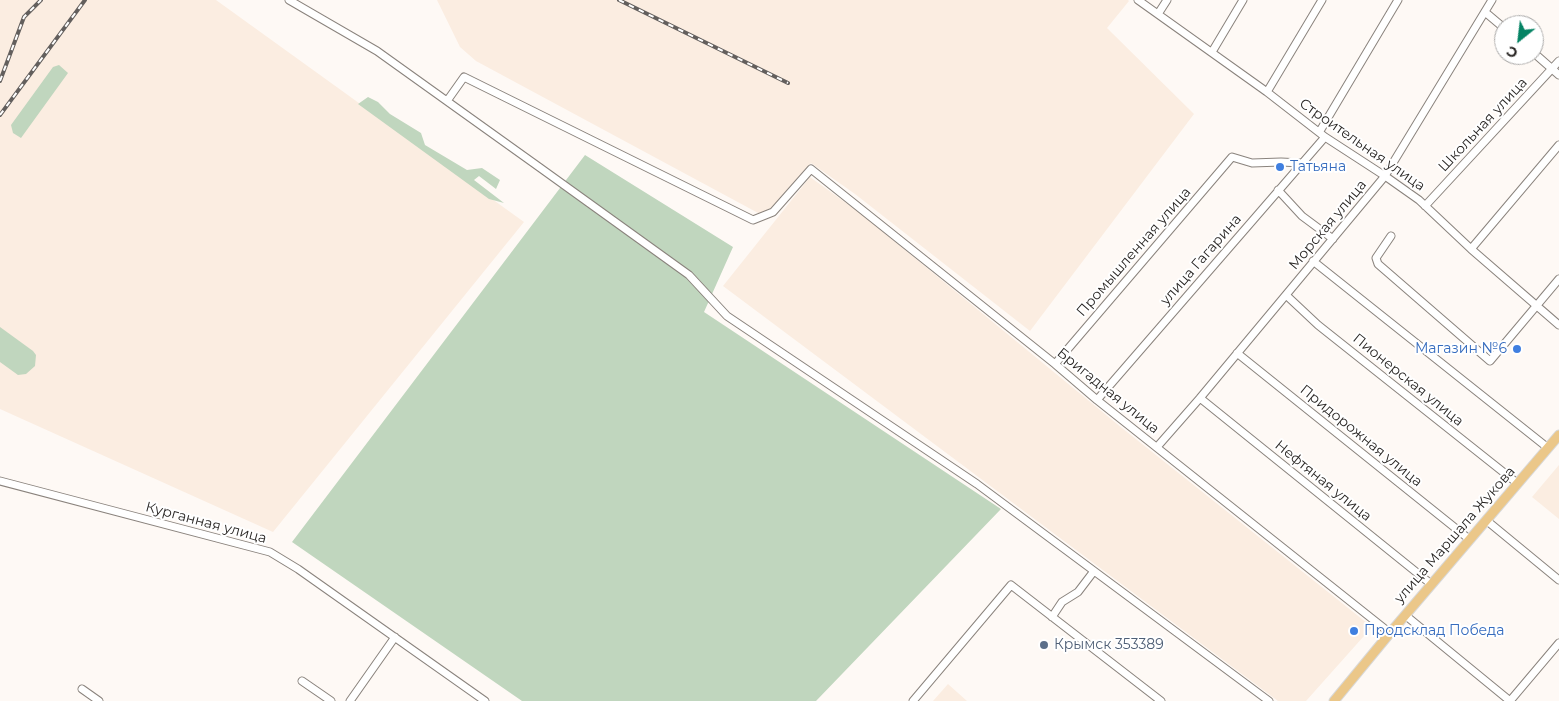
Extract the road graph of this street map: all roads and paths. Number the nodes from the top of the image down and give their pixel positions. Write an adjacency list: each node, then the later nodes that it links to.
1 (290, 0): 17 (street)
2 (1138, 0): 9 (street, Строительная улица)
3 (1167, 0): 9 (street)
4 (1243, 0): 11 (street)
5 (1322, 0): 16 (street)
6 (1398, 0): 18 (street, улица Гагарина)
7 (1492, 0): 8 (street, Морская улица)
8 (1485, 12): 10 (street); 21 (street, Морская улица)
9 (1158, 14): 11 (street, Строительная улица)
10 (1494, 20)
11 (1212, 52): 16 (street, Строительная улица)
12 (1559, 61): 14 (street, Школьная улица)
13 (1544, 62): 14 (street)
14 (1552, 69): 15 (street); 23 (street, Школьная улица)
15 (1559, 75)
16 (1267, 92): 18 (street, Строительная улица)
17 (447, 101): 33 (street, Бригадная улица); 43 (street)
18 (1322, 134): 20 (street, улица Гагарина); 21 (street, Строительная улица)
19 (1559, 145): 26 (street)
20 (1302, 163): 22 (street, улица Гагарина); 33 (street, Промышленная улица)
21 (1385, 176): 23 (street, Строительная улица); 25 (street, Морская улица)
22 (1278, 190): 25 (street); 35 (street, улица Гагарина)
23 (1425, 206): 26 (street, Строительная улица)
24 (1391, 236): 30 (street)
25 (1333, 239): 27 (street, Морская улица)
26 (1471, 249): 30 (street, Строительная улица)
27 (1313, 261): 29 (street, Морская улица); 38 (street)
28 (1559, 279): 30 (street)
29 (1286, 295): 32 (street, Морская улица); 40 (street, Пионерская улица)
30 (1536, 306): 31 (street, Строительная улица)
31 (1559, 325)
32 (1237, 352): 34 (street, Морская улица); 42 (street, Придорожная улица)
33 (1055, 364): 35 (street, Бригадная улица)
34 (1200, 398): 37 (street, Морская улица); 45 (street, Нефтяная улица)
35 (1097, 400): 37 (street, Бригадная улица)
36 (1559, 435): 38 (main road, улица Маршала Жукова)
37 (1157, 447): 48 (street, Бригадная улица)
38 (1548, 448): 40 (main road, улица Маршала Жукова)
39 (0, 481): 49 (street, Курганная улица)
40 (1517, 483): 41 (main road, улица Маршала Жукова)
41 (1486, 520): 42 (main road, улица Маршала Жукова); 44 (street)
42 (1469, 539): 45 (main road, улица Маршала Жукова)
43 (1094, 571): 47 (street); 59 (street)
44 (1559, 580)
45 (1431, 584): 46 (main road, улица Маршала Жукова)
46 (1405, 615): 48 (main road, улица Маршала Жукова); 61 (street)
47 (1052, 617): 57 (street); 58 (street)
48 (1390, 633): 60 (main road, улица Маршала Жукова)
49 (395, 637): 55 (street); 56 (street, Курганная улица)
50 (1559, 644): 61 (street)
51 (302, 682): 54 (street)
52 (82, 688): 53 (street)
53 (99, 701)
54 (331, 701)
55 (350, 701)
56 (485, 701)
57 (913, 701)
58 (1161, 701)
59 (1270, 701)
60 (1334, 701)
61 (1510, 701)

